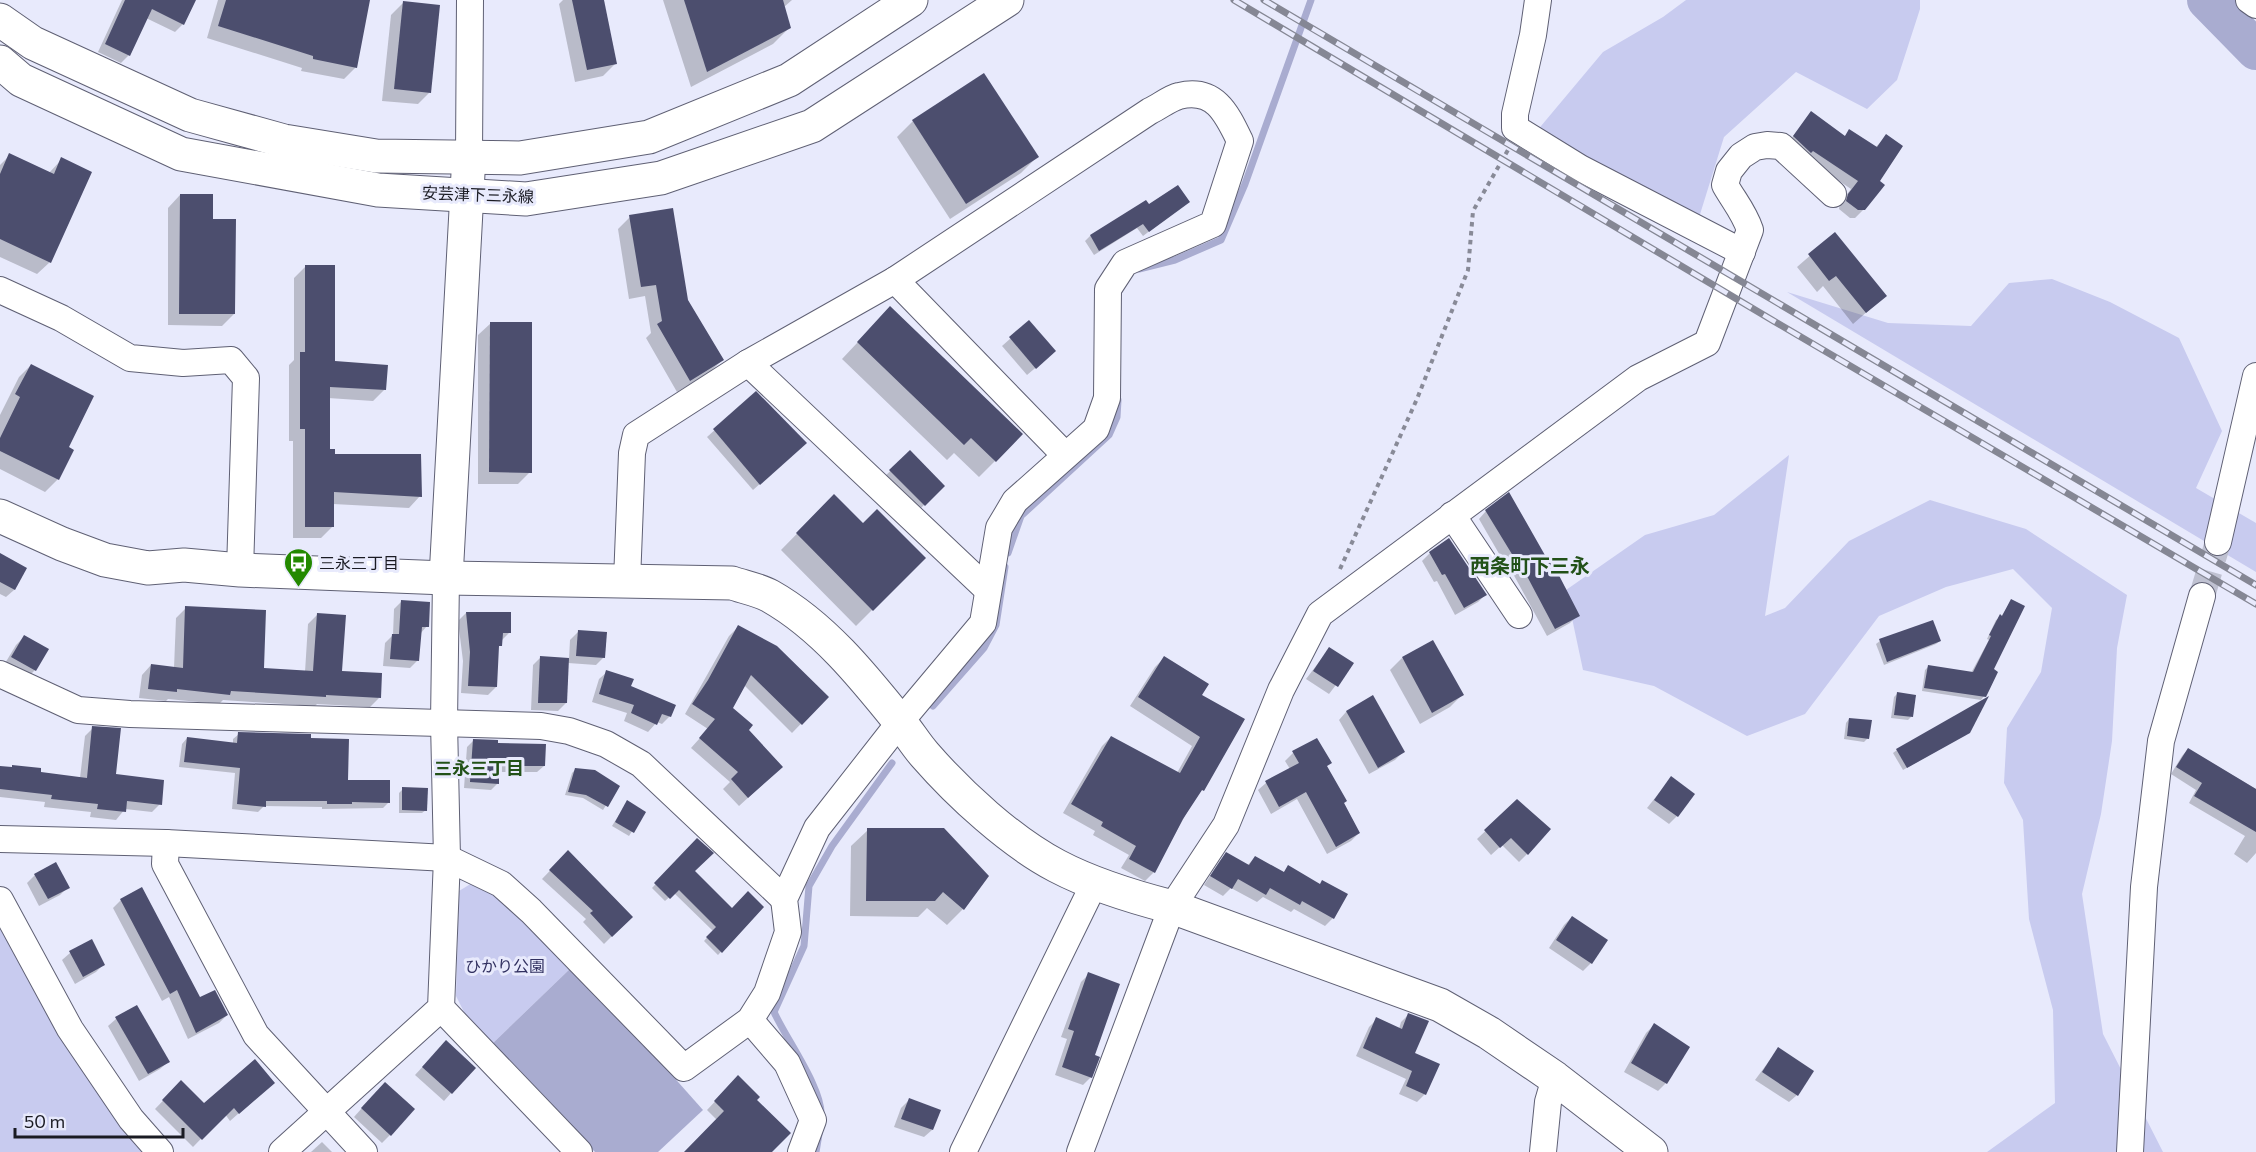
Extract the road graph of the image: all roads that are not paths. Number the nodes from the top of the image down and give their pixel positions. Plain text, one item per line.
1 (470, 0) edge
2 (911, 0) edge
3 (1007, 0) edge
4 (1538, 0) edge
5 (2249, 0) edge
6 (2256, 6) edge
7 (0, 20) edge
8 (0, 62) edge
9 (469, 156) junction
10 (465, 194) junction
11 (1833, 194) dead end
12 (1742, 252) junction
13 (895, 280) junction
14 (0, 290) edge
15 (748, 363) junction
16 (2256, 376) edge
17 (1065, 455) junction
18 (1452, 514) junction
19 (0, 516) edge
20 (2218, 542) tunnel mouth
21 (240, 570) junction
22 (446, 578) junction
23 (627, 580) junction
24 (988, 590) junction
25 (2202, 596) tunnel mouth
26 (1519, 615) dead end
27 (1, 677) edge
28 (444, 722) junction
29 (900, 722) junction
30 (0, 839) edge
31 (166, 843) junction
32 (447, 858) junction
33 (1095, 882) junction
34 (784, 899) junction
35 (0, 900) edge
36 (1172, 907) junction
37 (441, 1008) junction
38 (750, 1020) junction
39 (1555, 1078) junction
40 (326, 1111) junction
41 (160, 1152) edge
42 (282, 1152) edge
43 (364, 1152) edge
44 (579, 1152) edge
45 (801, 1152) edge
46 (963, 1152) edge
47 (1080, 1152) edge
48 (1543, 1152) edge
49 (1650, 1152) edge
50 (2130, 1152) edge

1 - 9 street
2 - 9 street
3 - 10 street, 安芸津下三永線
4 - 12 street
5 - 6 street
7 - 9 street
8 - 10 street, 安芸津下三永線
9 - 10 street
10 - 22 street
11 - 12 street
12 - 18 street
13 - 15 street
13 - 17 street
13 - 17 street
14 - 21 street
15 - 23 street
15 - 24 street
16 - 20 street
17 - 24 street
18 - 26 street
18 - 36 street
19 - 21 street
21 - 22 street
22 - 23 street
22 - 28 street
23 - 29 street
24 - 29 street
25 - 50 street
27 - 28 street
28 - 32 street
28 - 34 street
29 - 33 street
29 - 34 street
30 - 31 street
31 - 32 street
31 - 40 street
32 - 37 street
32 - 38 street
33 - 36 street
33 - 46 street
34 - 38 street
35 - 41 street
36 - 39 street
36 - 47 street
37 - 40 street
37 - 44 street
38 - 45 street
39 - 48 street
39 - 49 street
40 - 42 street
40 - 43 street

